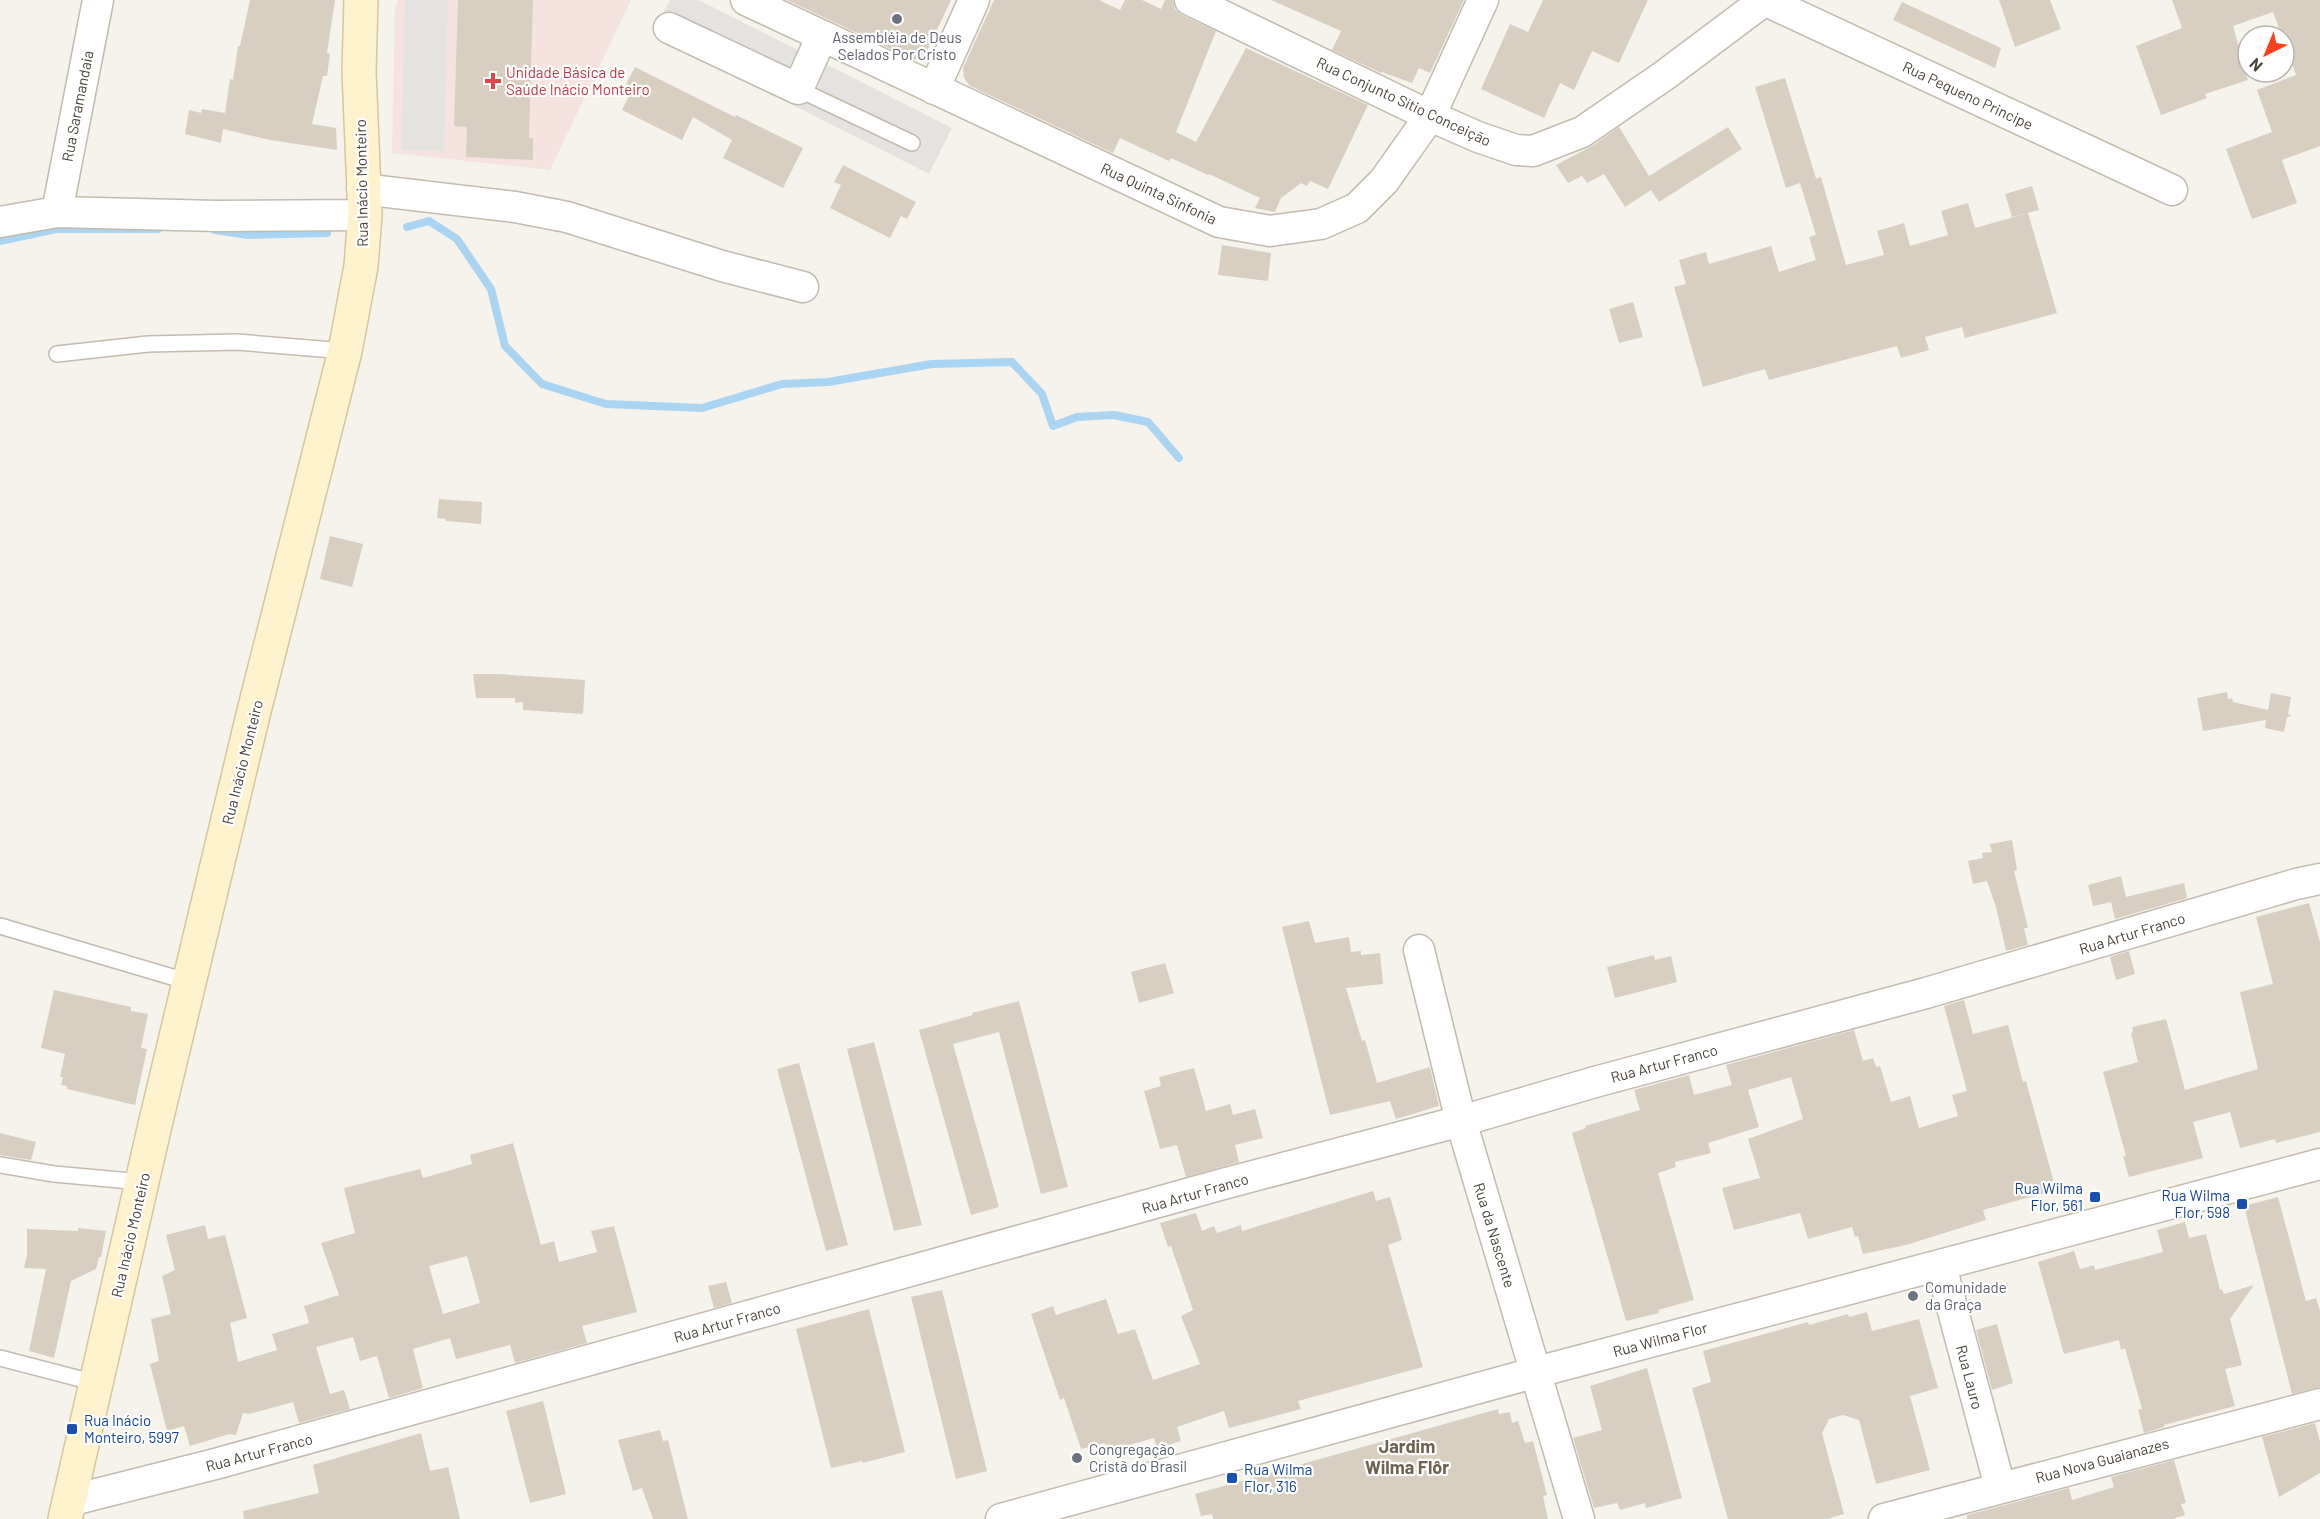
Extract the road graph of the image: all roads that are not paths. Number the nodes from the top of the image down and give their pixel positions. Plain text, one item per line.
1 (98, 0) edge
2 (362, 0) edge
3 (746, 0) edge
4 (974, 0) edge
5 (1190, 0) edge
6 (1483, 0) edge
7 (1764, 0) edge
8 (669, 28) dead end
9 (822, 36) junction
10 (798, 88) junction
11 (934, 89) junction
12 (1430, 116) junction
13 (912, 143) dead end
14 (2172, 190) dead end
15 (363, 202) junction
16 (57, 213) junction
17 (0, 222) edge
18 (803, 287) dead end
19 (345, 351) junction
20 (57, 354) dead end
21 (2320, 879) edge
22 (0, 926) edge
23 (1419, 950) dead end
24 (189, 982) junction
25 (1461, 1121) junction
26 (2320, 1164) edge
27 (0, 1166) edge
28 (142, 1182) junction
29 (1941, 1266) junction
30 (0, 1358) edge
31 (1537, 1371) junction
32 (96, 1383) junction
33 (2320, 1404) edge
34 (2000, 1487) junction
35 (67, 1510) edge
36 (1001, 1519) edge
37 (1579, 1519) edge
38 (1884, 1519) edge

1 - 16 street, Rua Saramandaia
2 - 15 street, Rua Inácio Monteiro
3 - 9 street, Rua Quinta Sinfonia
4 - 11 street
5 - 12 street, Rua Conjunto Sítio Conceição
6 - 12 street, Rua Quinta Sinfonia
7 - 12 street, Rua Conjunto Sítio Conceição
7 - 14 street, Rua Pequeno Principe
8 - 10 street
9 - 10 street
9 - 11 street, Rua Quinta Sinfonia
10 - 13 lane
11 - 12 street, Rua Quinta Sinfonia
15 - 16 street
15 - 18 street
15 - 19 street, Rua Inácio Monteiro
16 - 17 street
19 - 20 lane
19 - 24 street, Rua Inácio Monteiro
21 - 25 street, Rua Artur Franco
22 - 24 lane
23 - 25 street, Rua da Nascente
24 - 28 street, Rua Inácio Monteiro
25 - 31 street, Rua da Nascente
25 - 35 street, Rua Artur Franco
26 - 29 street, Rua Wilma Flor
27 - 28 lane
28 - 32 street, Rua Inácio Monteiro
29 - 31 street, Rua Wilma Flor
29 - 34 street, Rua Lauro
30 - 32 lane
31 - 36 street, Rua Wilma Flor
31 - 37 street, Rua da Nascente
32 - 35 street, Rua Inácio Monteiro
33 - 34 street, Rua Nova Guaianazes
34 - 38 street, Rua Nova Guaianazes

